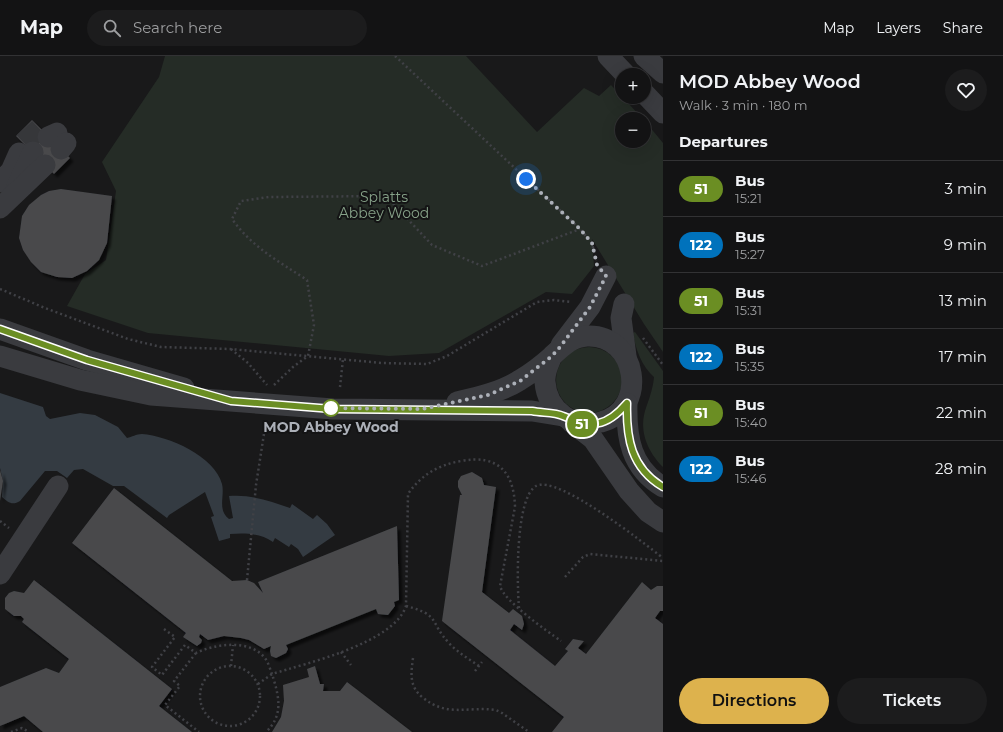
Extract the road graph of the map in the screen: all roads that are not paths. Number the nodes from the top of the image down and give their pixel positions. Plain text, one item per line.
1 (608, 56) edge
2 (644, 56) edge
3 (619, 68) edge
4 (663, 73) edge
5 (651, 100) edge
6 (663, 113) edge
7 (5, 195) edge
8 (606, 276) road end
9 (623, 311) road end
10 (0, 329) edge
11 (556, 352) junction
12 (0, 356) edge
13 (626, 356) junction
14 (231, 401) junction
15 (627, 403) junction
16 (422, 409) junction
17 (565, 417) junction
18 (58, 486) dead end
19 (663, 487) edge
20 (663, 522) edge
21 (0, 574) edge

1 - 3 street
2 - 4 street
5 - 6 street
7 - 7 street
8 - 11 street
9 - 13 street
10 - 14 street
11 - 13 street
11 - 16 street
11 - 17 street
12 - 14 street
13 - 15 street
14 - 16 street
15 - 17 street
15 - 19 street
16 - 17 street
17 - 20 street
18 - 21 street

